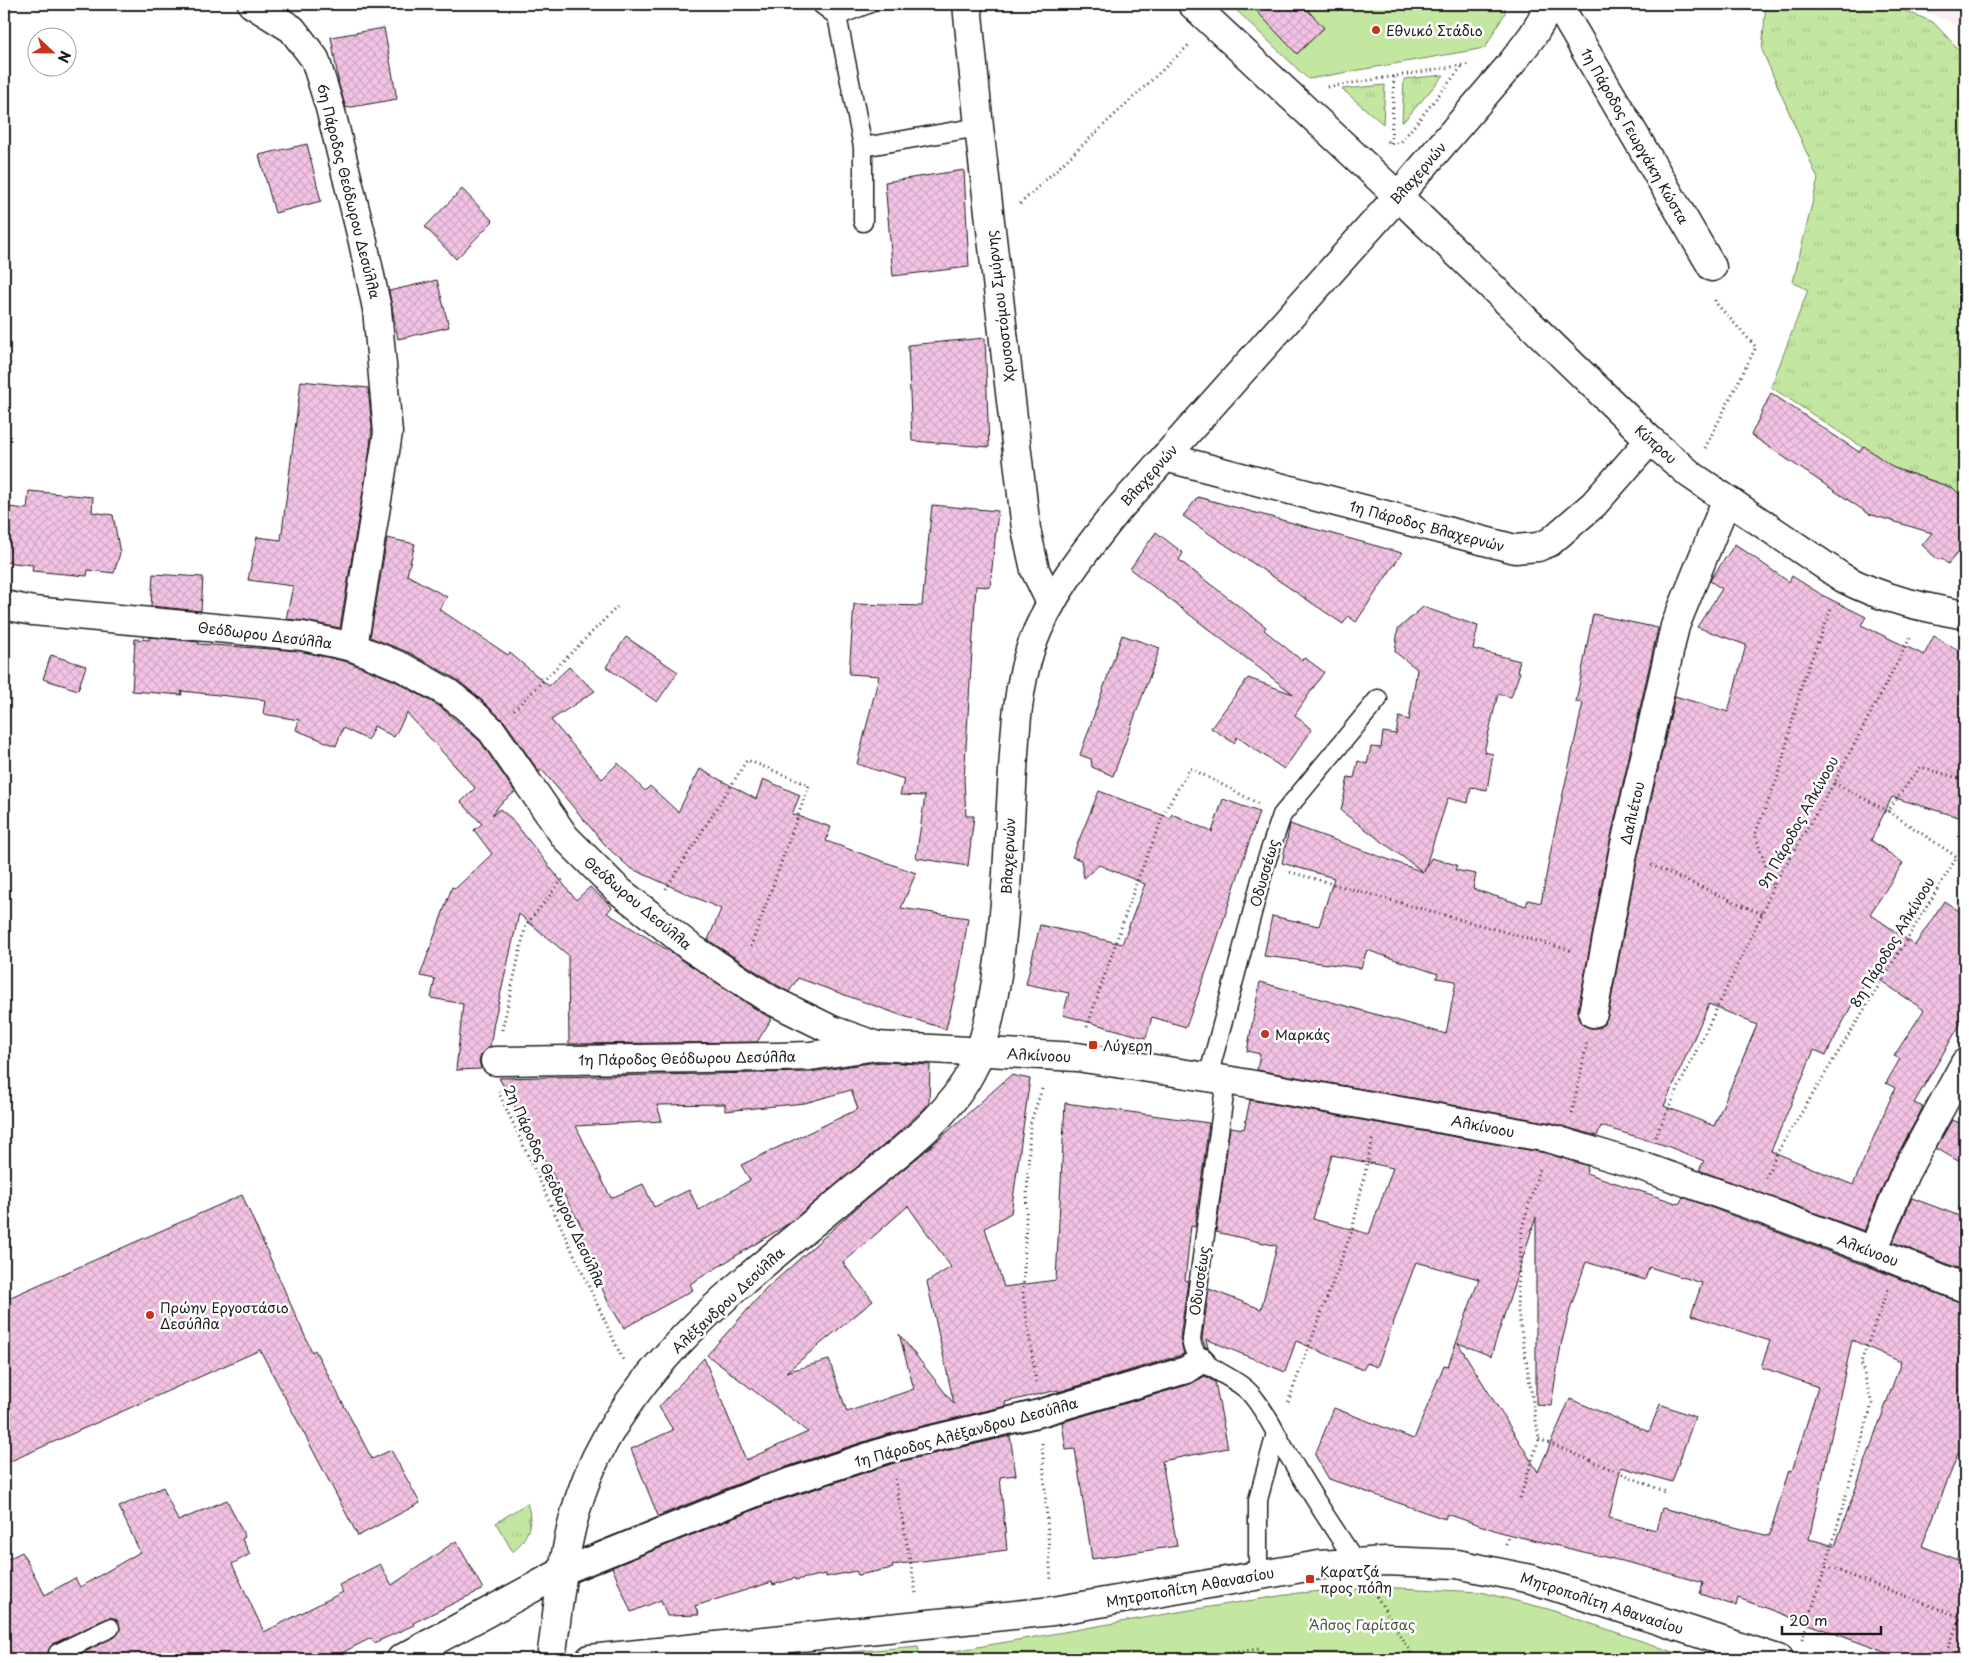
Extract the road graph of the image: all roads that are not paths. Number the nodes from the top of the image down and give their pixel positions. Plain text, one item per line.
1 (252, 4) edge
2 (821, 4) edge
3 (868, 4) edge
4 (967, 4) edge
5 (1192, 4) edge
6 (1548, 4) edge
7 (1558, 4) edge
8 (836, 16) junction
9 (979, 127) junction
10 (863, 148) junction
11 (1398, 196) junction
12 (863, 222) dead end
13 (1712, 267) road end
14 (1650, 440) junction
15 (1165, 457) junction
16 (1726, 500) junction
17 (1051, 603) junction
18 (4, 605) edge
19 (1965, 613) edge
20 (353, 647) junction
21 (1378, 699) dead end
22 (1593, 1013) road end
23 (877, 1046) junction
24 (979, 1053) junction
25 (496, 1061) road end
26 (1965, 1063) edge
27 (1217, 1078) junction
28 (1873, 1251) junction
29 (1965, 1288) edge
30 (1201, 1361) junction
31 (1276, 1433) junction
32 (1356, 1562) junction
33 (564, 1571) junction
34 (1258, 1575) junction
35 (110, 1628) dead end
36 (61, 1659) edge
37 (401, 1659) edge
38 (551, 1659) edge
39 (590, 1659) edge
40 (1778, 1659) edge

1 - 20 street, 6η Πάροδος Θεόδωρου Δεσύλλα
2 - 8 lane
3 - 8 lane
4 - 9 street, Χρυσοστόμου Σμύρνης
5 - 11 street, Κύπρου
6 - 11 street, Βλαχερνών
7 - 13 street, 1η Πάροδος Γεωργάκη Κώστα
8 - 10 lane
9 - 10 lane
9 - 17 street, Χρυσοστόμου Σμύρνης
10 - 12 lane
11 - 14 street, Κύπρου
11 - 15 street, Βλαχερνών
14 - 15 street, 1η Πάροδος Βλαχερνών
14 - 16 street, Κύπρου
15 - 17 street, Βλαχερνών
16 - 19 street, Κύπρου
16 - 22 street, Δαλιέτου
17 - 24 street, Βλαχερνών
18 - 20 street, Θεόδωρου Δεσύλλα
20 - 23 street, Θεόδωρου Δεσύλλα
21 - 27 lane, Οδυσσέως
23 - 24 street, Θεόδωρου Δεσύλλα
23 - 25 street, 1η Πάροδος Θεόδωρου Δεσύλλα
24 - 27 street, Αλκίνοου
24 - 33 street, Αλέξανδρου Δεσύλλα
26 - 28 street
27 - 28 street, Αλκίνοου
27 - 30 lane, Οδυσσέως
28 - 29 street, Αλκίνοου
30 - 31 lane
30 - 33 street, 1η Πάροδος Αλέξανδρου Δεσύλλα
31 - 32 lane
31 - 34 lane
32 - 34 street, Μητροπολίτη Αθανασίου
32 - 40 street, Μητροπολίτη Αθανασίου
33 - 37 street
33 - 38 street, Αλέξανδρου Δεσύλλα
34 - 39 street, Μητροπολίτη Αθανασίου
35 - 36 lane

